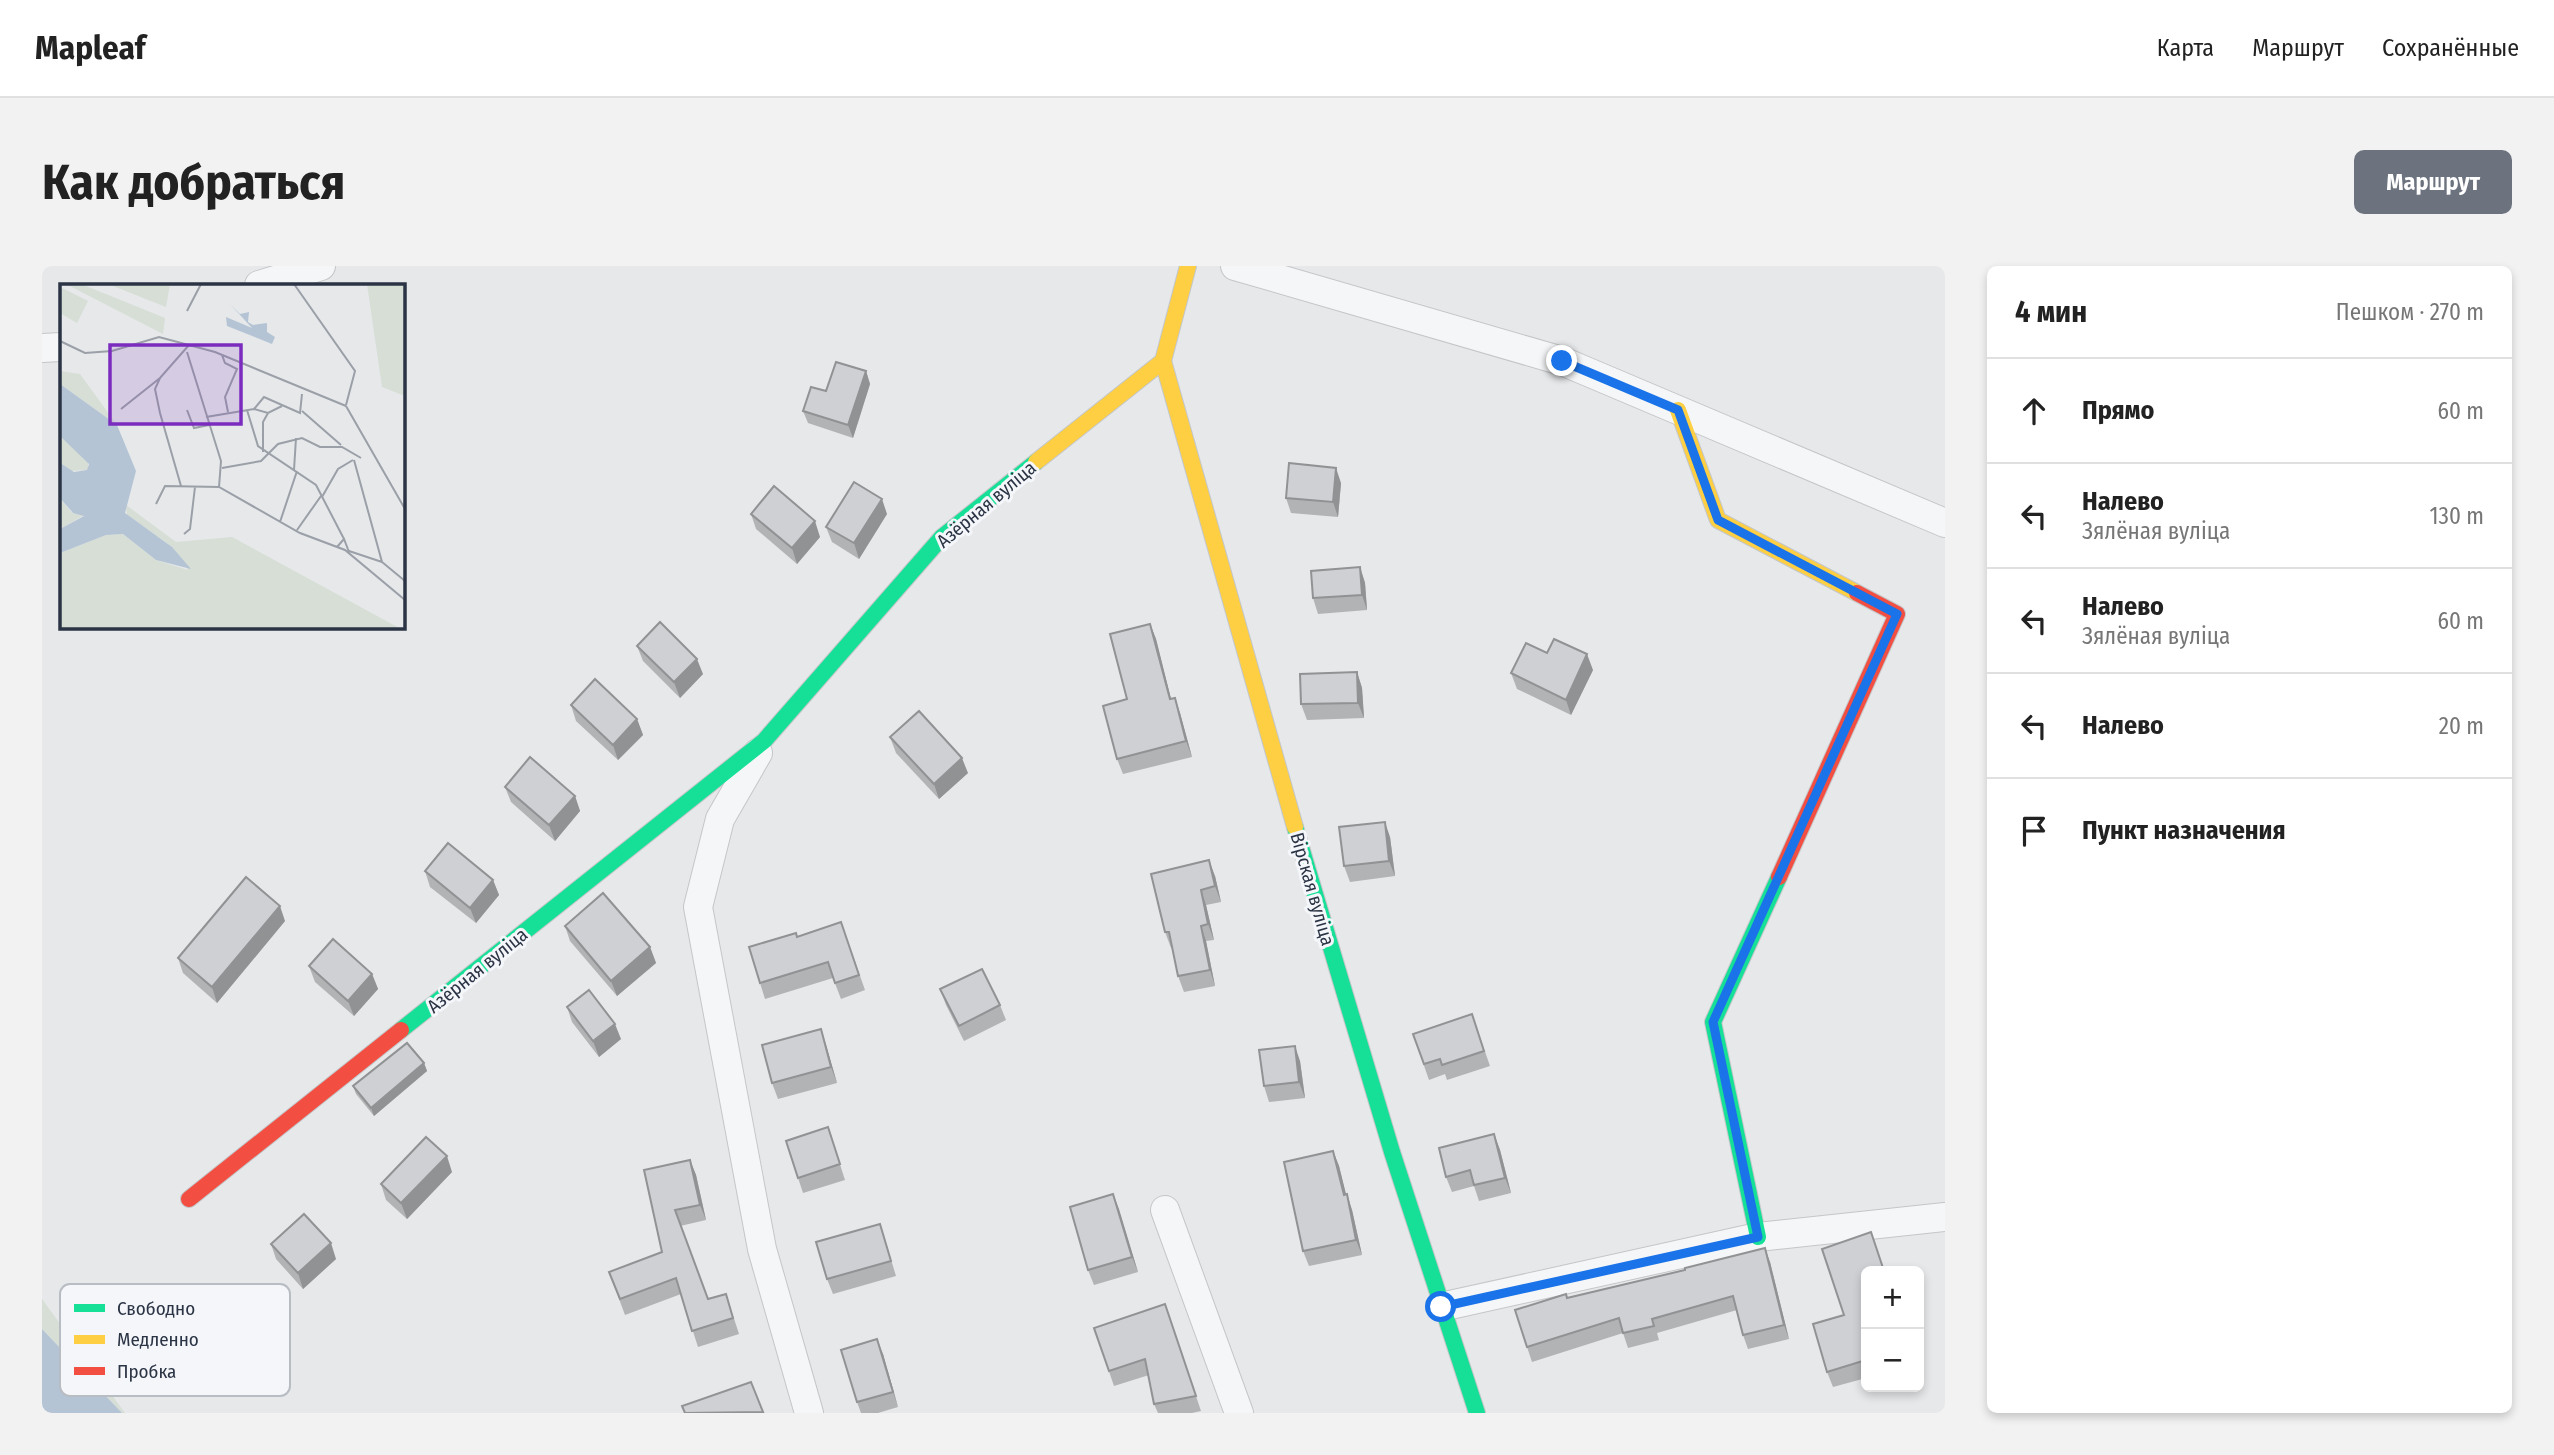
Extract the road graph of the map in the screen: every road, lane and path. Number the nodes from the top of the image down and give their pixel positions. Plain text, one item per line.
1 (321, 266) edge
2 (1188, 266) edge
3 (1235, 266) edge
4 (262, 284) edge
5 (60, 346) edge
6 (42, 348) edge
7 (1163, 361) junction
8 (1678, 410) junction
9 (1945, 523) edge
10 (764, 741) junction
11 (189, 1199) dead end
12 (1165, 1210) dead end
13 (1945, 1217) edge
14 (1758, 1237) junction
15 (1441, 1307) junction
16 (809, 1413) edge
17 (1239, 1413) edge
18 (1478, 1413) edge

1 - 4 street
2 - 7 street
3 - 8 street
5 - 6 street
7 - 10 street, Азёрная вуліца
7 - 15 street, Вірская вуліца
8 - 9 street
8 - 14 street
10 - 11 street, Азёрная вуліца
10 - 16 street, Азёрная вуліца
12 - 17 street
13 - 14 street
14 - 15 street
15 - 18 street, Вірская вуліца

